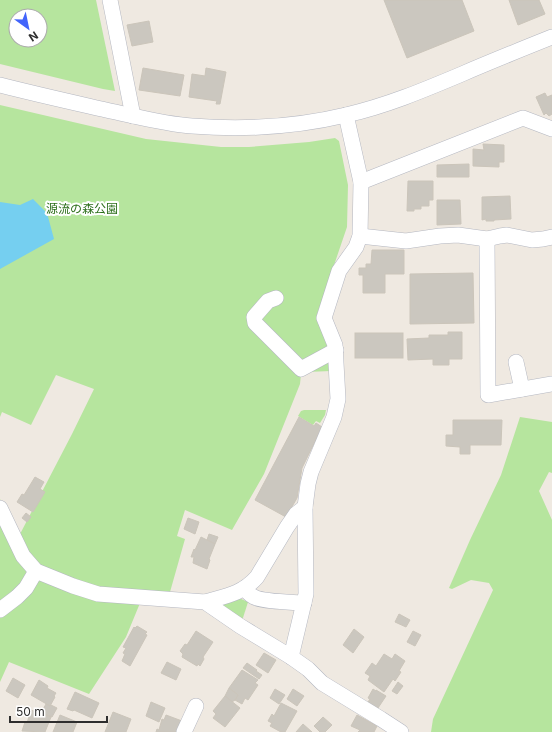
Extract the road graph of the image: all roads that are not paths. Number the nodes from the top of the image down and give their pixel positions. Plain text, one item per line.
1 (110, 0) edge
2 (552, 37) edge
3 (0, 85) edge
4 (346, 115) junction
5 (133, 116) junction
6 (552, 129) edge
7 (361, 182) junction
8 (360, 236) junction
9 (552, 236) edge
10 (488, 239) junction
11 (276, 298) dead end
12 (336, 350) junction
13 (516, 362) dead end
14 (552, 384) edge
15 (522, 389) junction
16 (305, 507) junction
17 (0, 508) edge
18 (36, 571) junction
19 (245, 588) junction
20 (205, 602) junction
21 (304, 603) junction
22 (0, 610) edge
23 (291, 657) junction
24 (196, 706) dead end
25 (184, 732) edge
26 (401, 732) edge

1 - 5 street
2 - 4 street
3 - 5 street
4 - 5 street
4 - 7 street
6 - 7 street
7 - 8 street
8 - 10 street
8 - 12 street
9 - 10 street
10 - 15 street
11 - 12 street
12 - 16 street
13 - 15 street
14 - 15 street
16 - 19 street
16 - 21 street
17 - 18 street
18 - 20 street
18 - 22 street
19 - 20 street
19 - 21 street
20 - 23 street
21 - 23 street
23 - 26 street
24 - 25 street

